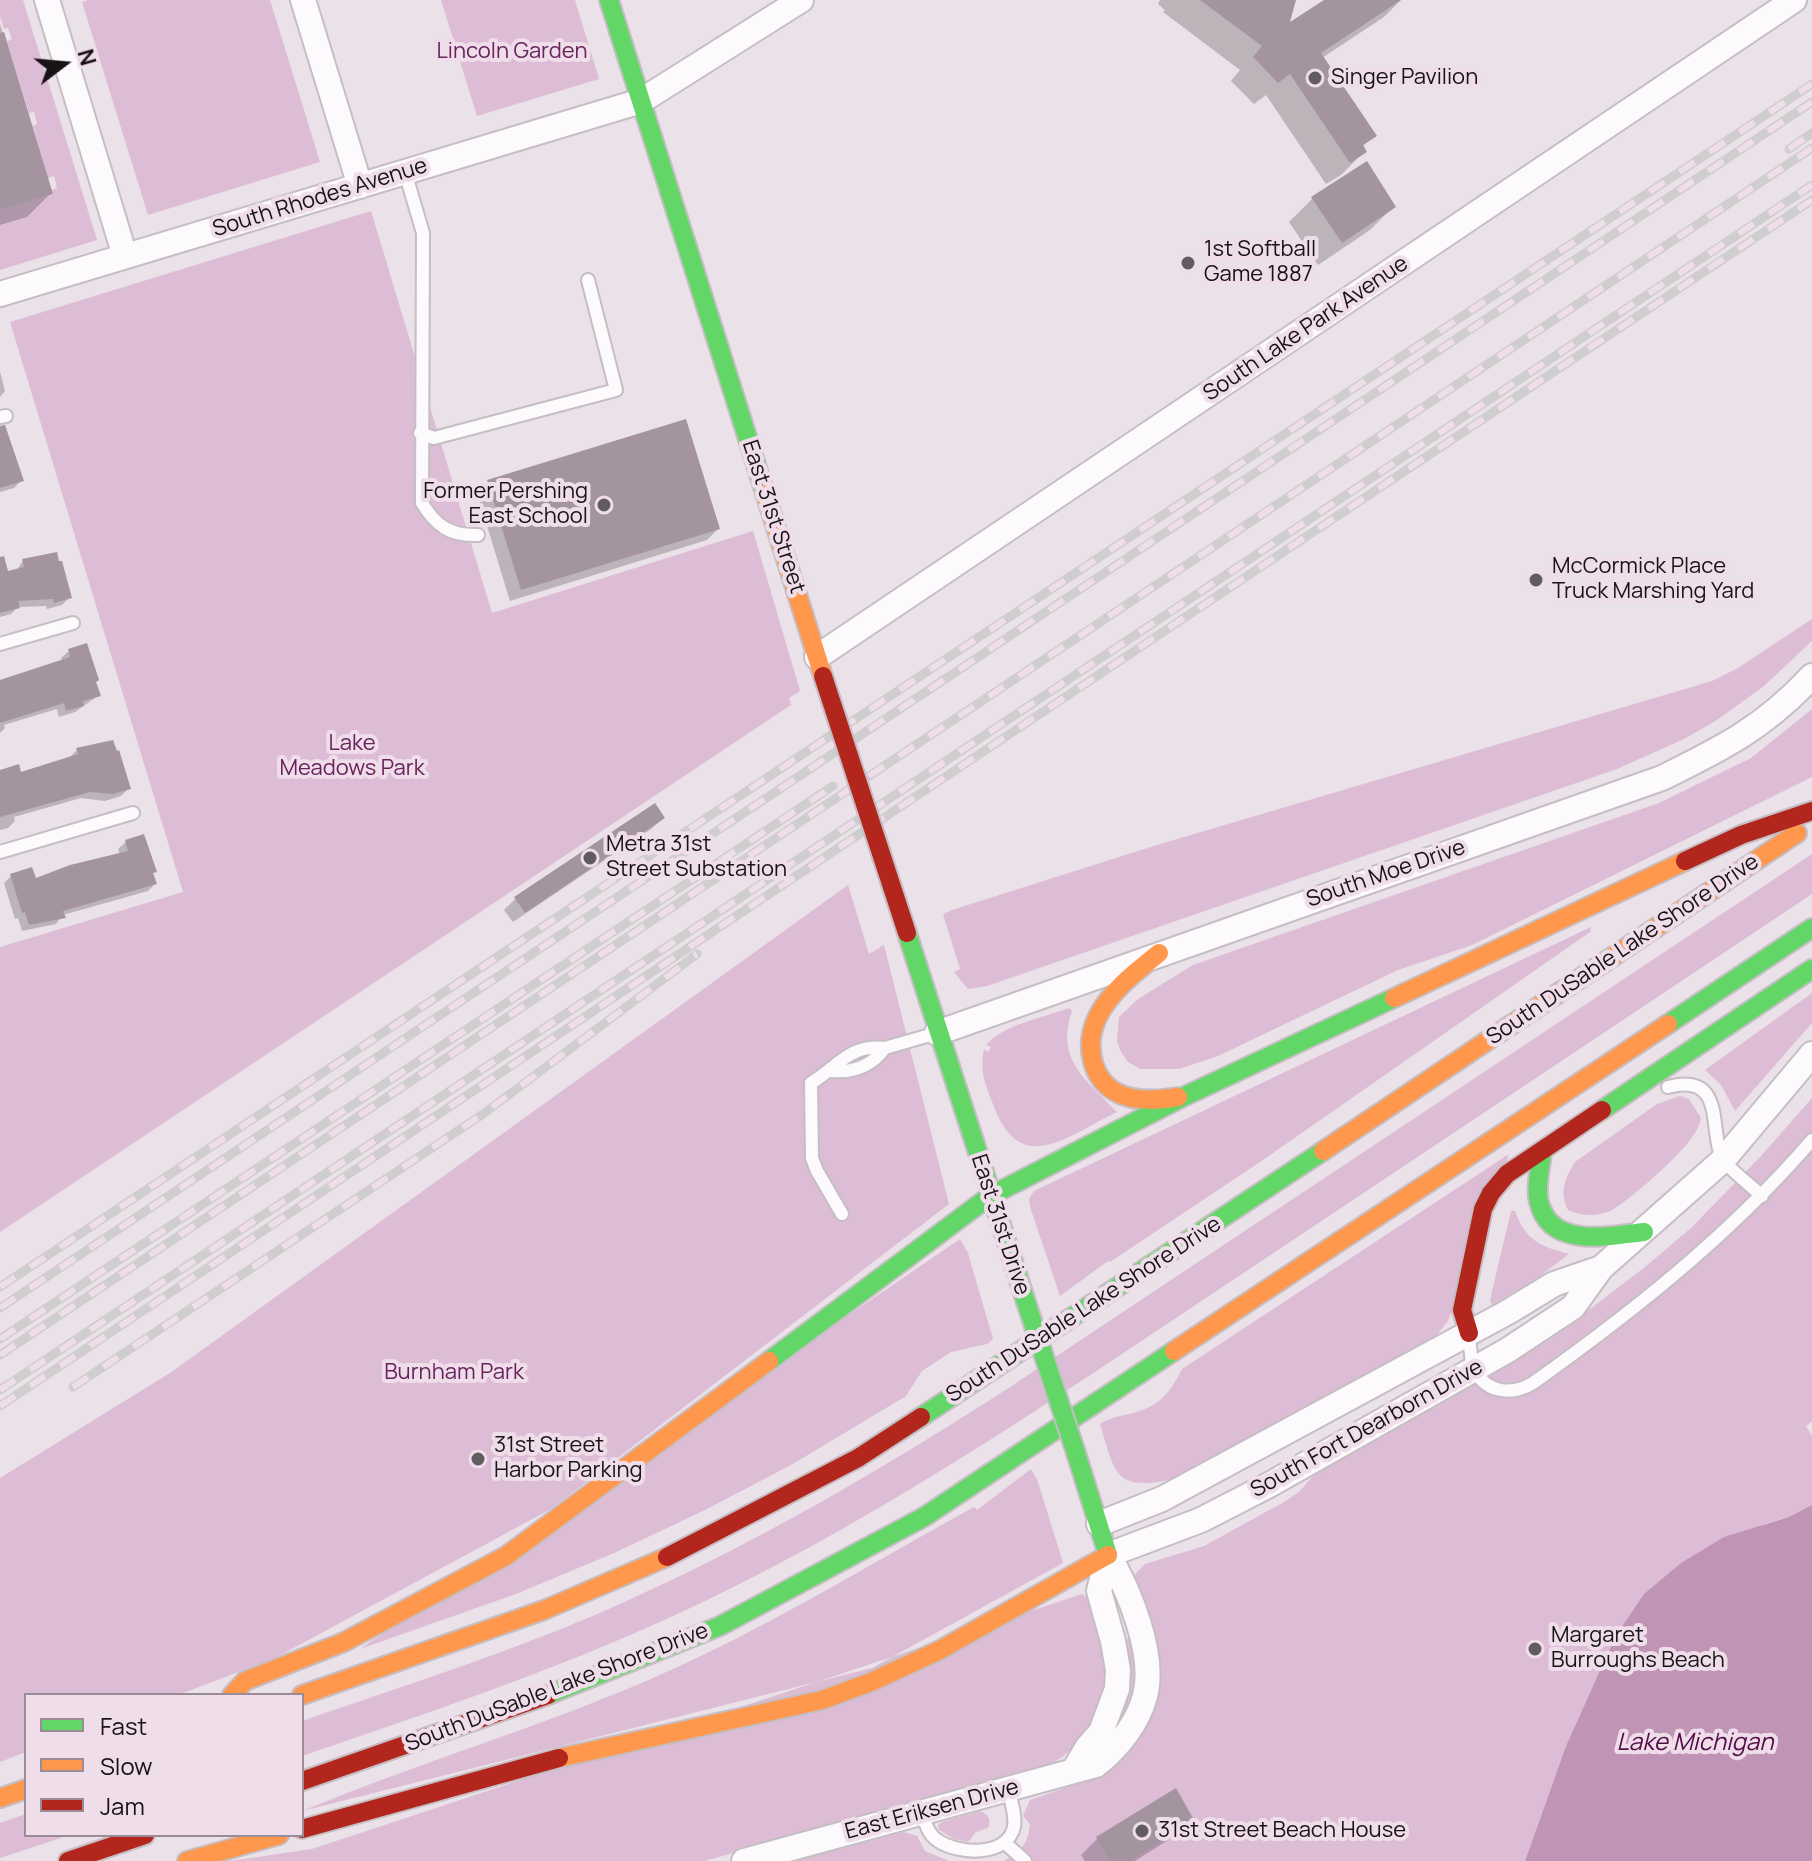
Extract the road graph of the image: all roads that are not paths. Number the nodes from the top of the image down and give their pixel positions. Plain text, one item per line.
1 (47, 0) edge
2 (303, 0) edge
3 (609, 0) edge
4 (801, 0) edge
5 (1794, 0) edge
6 (641, 101) junction
7 (405, 172) junction
8 (360, 186) junction
9 (125, 256) junction
10 (588, 280) dead end
11 (0, 294) edge
12 (420, 433) junction
13 (478, 535) dead end
14 (73, 623) dead end
15 (0, 644) edge
16 (820, 666) junction
17 (1812, 676) edge
18 (1812, 811) edge
19 (133, 813) dead end
20 (1812, 823) edge
21 (0, 852) edge
22 (1812, 928) edge
23 (1159, 953) junction
24 (1812, 969) edge
25 (937, 1033) junction
26 (1812, 1054) edge
27 (1655, 1095) dead end
28 (1185, 1096) junction
29 (1632, 1110) dead end
30 (1588, 1118) junction
31 (1812, 1140) edge
32 (1542, 1151) junction
33 (1723, 1160) junction
34 (990, 1196) junction
35 (1762, 1196) junction
36 (842, 1214) dead end
37 (1644, 1232) junction
38 (1601, 1268) junction
39 (1469, 1333) junction
40 (1474, 1370) junction
41 (1099, 1524) junction
42 (1108, 1555) junction
43 (234, 1693) edge
44 (304, 1694) edge
45 (304, 1780) edge
46 (1008, 1789) junction
47 (24, 1790) edge
48 (0, 1798) edge
49 (922, 1813) junction
50 (304, 1828) edge
51 (139, 1837) edge
52 (272, 1837) edge
53 (1005, 1843) junction
54 (68, 1861) edge
55 (187, 1861) edge
56 (744, 1861) edge
57 (1025, 1861) edge

1 - 9 street
2 - 8 street
3 - 6 main road, East 31st Street
4 - 6 street, South Rhodes Avenue
5 - 16 street, South Lake Park Avenue
6 - 7 street, South Rhodes Avenue
6 - 16 main road, East 31st Street
7 - 8 street, South Rhodes Avenue
7 - 12 lane
8 - 9 street, South Rhodes Avenue
9 - 11 street, South Rhodes Avenue
10 - 12 lane
12 - 13 lane
14 - 15 lane
16 - 25 main road, East 31st Street, bridge
17 - 23 street, South Moe Drive
18 - 28 main road
19 - 21 lane
20 - 44 main road, South DuSable Lake Shore Drive
22 - 45 main road, South DuSable Lake Shore Drive
23 - 25 street, South Moe Drive
23 - 28 main road
24 - 30 main road
25 - 34 main road, East 31st Drive
25 - 36 lane
26 - 33 street, South Fort Dearborn Drive
27 - 33 lane
28 - 34 main road
29 - 30 lane
30 - 32 main road
31 - 35 lane
32 - 37 main road
32 - 39 main road
33 - 35 lane
33 - 37 street, South Fort Dearborn Drive
34 - 41 main road, East 31st Drive, bridge
34 - 43 main road
35 - 40 lane
37 - 38 street, South Fort Dearborn Drive
38 - 39 street, South Fort Dearborn Drive
38 - 40 street, South Fort Dearborn Drive
39 - 40 lane
39 - 41 street, South Fort Dearborn Drive
40 - 42 street, South Fort Dearborn Drive
41 - 42 main road, East 31st Drive
42 - 46 street, East Eriksen Drive
42 - 50 main road
46 - 49 street, East Eriksen Drive
46 - 53 lane
47 - 48 main road
49 - 53 lane
49 - 56 street, East Eriksen Drive
51 - 54 main road
52 - 55 main road
53 - 57 lane

